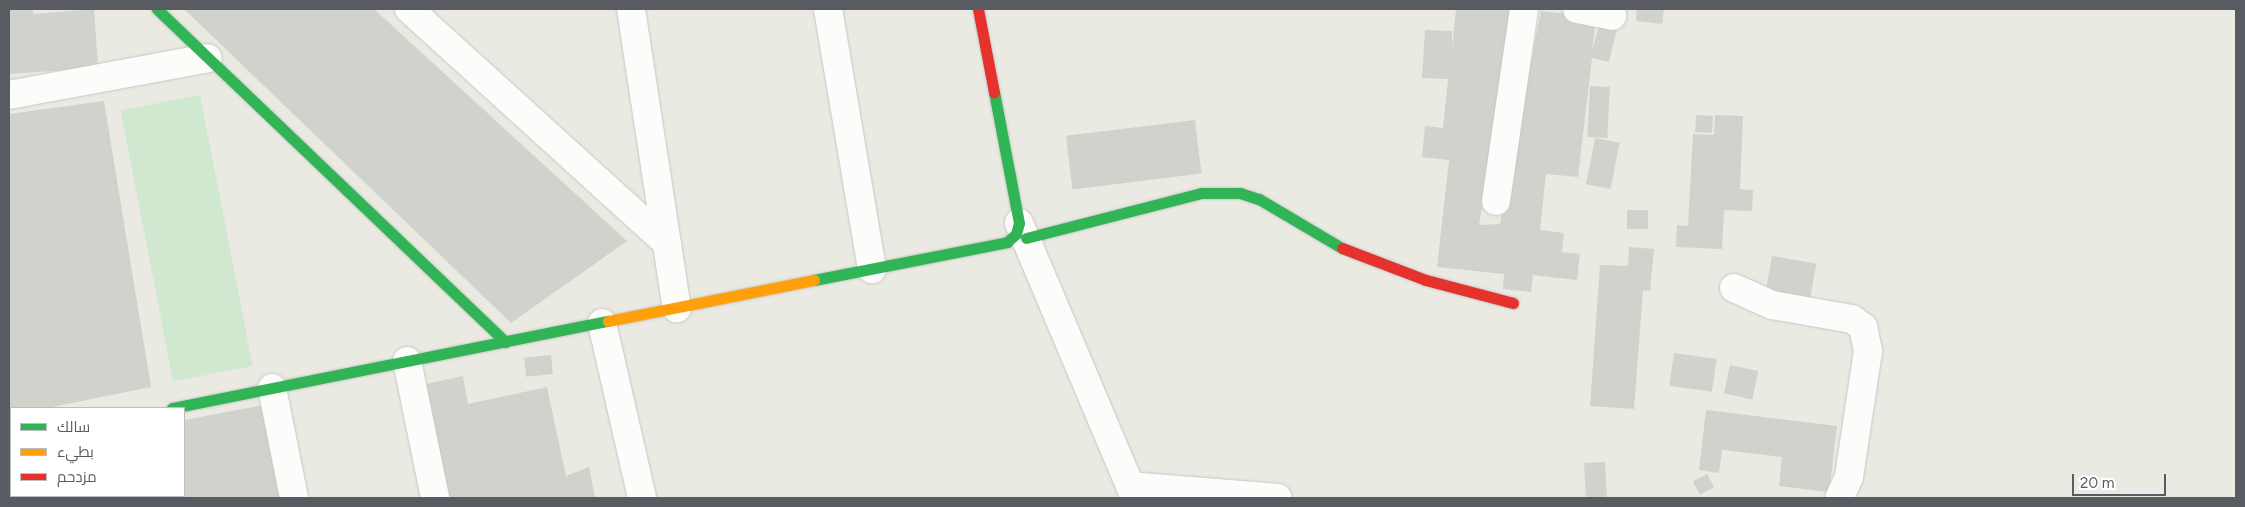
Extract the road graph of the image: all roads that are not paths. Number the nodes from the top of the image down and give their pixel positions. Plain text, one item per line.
1 (157, 9) edge
2 (409, 9) edge
3 (631, 9) edge
4 (828, 9) edge
5 (978, 9) edge
6 (1524, 9) edge
7 (1577, 9) edge
8 (1612, 16) dead end
9 (208, 58) junction
10 (9, 95) edge
11 (1496, 201) dead end
12 (1022, 230) junction
13 (667, 244) junction
14 (872, 269) junction
15 (1734, 288) dead end
16 (1512, 303) dead end
17 (677, 308) junction
18 (602, 323) junction
19 (505, 342) junction
20 (407, 361) junction
21 (272, 388) junction
22 (177, 407) edge
23 (1132, 492) edge
24 (294, 498) edge
25 (435, 498) edge
26 (642, 498) edge
27 (1278, 498) edge
28 (1838, 498) edge

1 - 9 street
2 - 13 street
3 - 13 street
4 - 14 street
5 - 12 street
6 - 11 street
7 - 8 street
9 - 10 street
9 - 19 street
12 - 14 street
12 - 16 street
12 - 23 street
13 - 17 street
14 - 17 street
15 - 28 street
17 - 18 street
18 - 19 street
18 - 26 street
19 - 20 street
20 - 21 street
20 - 25 street
21 - 22 street
21 - 24 street
23 - 27 street

